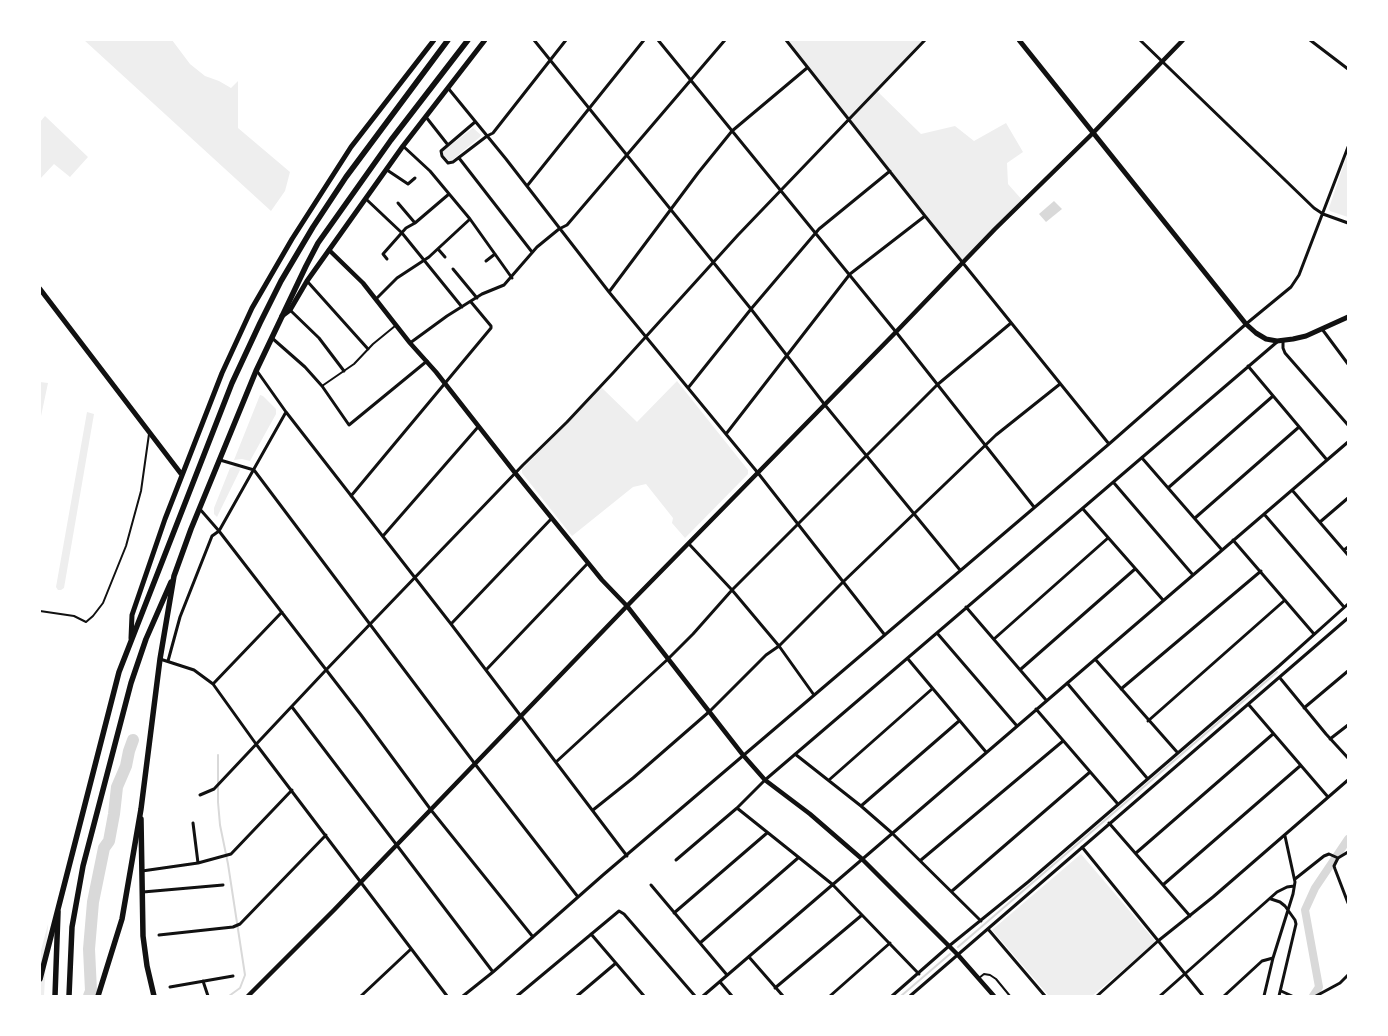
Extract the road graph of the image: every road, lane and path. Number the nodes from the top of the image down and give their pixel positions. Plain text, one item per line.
1 (434, 40) edge
2 (448, 40) edge
3 (468, 40) edge
4 (485, 40) edge
5 (534, 40) edge
6 (566, 40) edge
7 (644, 40) edge
8 (658, 40) edge
9 (726, 40) edge
10 (786, 40) edge
11 (925, 40) edge
12 (1019, 40) edge
13 (1140, 40) edge
14 (1183, 40) edge
15 (1310, 40) edge
16 (549, 60) junction
17 (1162, 62) junction
18 (807, 68) junction
19 (1348, 69) edge
20 (690, 80) junction
21 (448, 88) junction
22 (588, 108) junction
23 (426, 117) junction
24 (849, 119) junction
25 (475, 122) junction
26 (732, 131) junction
27 (1092, 134) junction
28 (487, 136) junction
29 (448, 145) junction
30 (404, 146) junction
31 (1348, 147) edge
32 (627, 156) junction
33 (459, 158) junction
34 (386, 169) junction
35 (890, 171) junction
36 (415, 178) dead end
37 (527, 186) junction
38 (780, 191) junction
39 (449, 194) junction
40 (366, 199) junction
41 (398, 203) dead end
42 (670, 210) junction
43 (1323, 214) junction
44 (925, 216) junction
45 (470, 219) junction
46 (415, 223) junction
47 (1348, 223) edge
48 (559, 229) junction
49 (402, 233) junction
50 (816, 234) junction
51 (438, 249) junction
52 (329, 250) junction
53 (532, 252) junction
54 (494, 254) junction
55 (445, 257) dead end
56 (387, 259) dead end
57 (424, 261) junction
58 (486, 261) dead end
59 (712, 262) junction
60 (963, 262) junction
61 (453, 268) dead end
62 (849, 276) junction
63 (512, 278) junction
64 (307, 281) junction
65 (40, 289) edge
66 (609, 292) junction
67 (477, 298) junction
68 (376, 299) junction
69 (471, 302) junction
70 (462, 307) junction
71 (751, 309) junction
72 (290, 310) junction
73 (1348, 317) edge
74 (280, 318) junction
75 (1011, 323) junction
76 (1246, 324) junction
77 (396, 325) junction
78 (1321, 328) junction
79 (896, 332) junction
80 (272, 338) junction
81 (645, 338) junction
82 (1280, 341) junction
83 (410, 342) junction
84 (368, 349) junction
85 (787, 356) junction
86 (427, 361) junction
87 (1348, 364) edge
88 (1248, 366) junction
89 (256, 370) junction
90 (344, 371) junction
91 (445, 384) junction
92 (1060, 384) junction
93 (937, 385) junction
94 (322, 386) junction
95 (688, 388) junction
96 (1272, 396) junction
97 (825, 405) junction
98 (286, 412) junction
99 (1348, 424) edge
100 (478, 427) junction
101 (1299, 427) junction
102 (149, 432) junction
103 (726, 434) junction
104 (1348, 442) edge
105 (1108, 444) junction
106 (984, 446) junction
107 (867, 456) junction
108 (1142, 458) junction
109 (218, 460) junction
110 (1327, 460) junction
111 (254, 470) junction
112 (758, 473) junction
113 (516, 474) junction
114 (182, 475) junction
115 (1114, 482) junction
116 (1168, 488) junction
117 (1292, 490) junction
118 (351, 496) junction
119 (1348, 498) edge
120 (1034, 507) junction
121 (199, 508) junction
122 (1083, 509) junction
123 (914, 514) junction
124 (1264, 514) junction
125 (552, 518) junction
126 (1195, 518) junction
127 (1320, 522) junction
128 (799, 525) junction
129 (219, 531) junction
130 (383, 536) junction
131 (1108, 538) junction
132 (1234, 540) junction
133 (689, 544) junction
134 (1348, 547) edge
135 (1222, 550) junction
136 (1344, 550) junction
137 (1348, 555) edge
138 (588, 563) junction
139 (1135, 569) junction
140 (960, 570) junction
141 (1261, 571) junction
142 (1192, 575) junction
143 (174, 576) junction
144 (415, 578) junction
145 (844, 581) junction
146 (732, 590) junction
147 (1163, 600) junction
148 (1285, 600) junction
149 (1348, 604) edge
150 (627, 606) junction
151 (966, 607) junction
152 (1344, 607) junction
153 (40, 611) edge
154 (282, 612) junction
155 (1348, 618) edge
156 (370, 624) junction
157 (451, 624) junction
158 (937, 633) junction
159 (884, 634) junction
160 (1314, 634) junction
161 (994, 638) junction
162 (131, 641) junction
163 (779, 646) junction
164 (160, 659) junction
165 (668, 659) junction
166 (908, 659) junction
167 (1095, 659) junction
168 (168, 661) junction
169 (1021, 669) junction
170 (326, 670) junction
171 (486, 670) junction
172 (1348, 671) edge
173 (1280, 678) junction
174 (1067, 683) junction
175 (213, 684) junction
176 (932, 689) junction
177 (1121, 689) junction
178 (814, 695) junction
179 (1046, 700) junction
180 (1249, 705) junction
181 (292, 707) junction
182 (1304, 708) junction
183 (1036, 709) junction
184 (710, 711) junction
185 (521, 717) junction
186 (959, 721) junction
187 (1148, 721) junction
188 (1348, 725) edge
189 (1017, 726) junction
190 (1273, 734) junction
191 (1330, 739) junction
192 (1063, 741) junction
193 (256, 744) junction
194 (986, 752) junction
195 (1177, 752) junction
196 (796, 754) junction
197 (743, 756) junction
198 (1348, 758) edge
199 (556, 762) junction
200 (475, 764) junction
201 (1300, 766) junction
202 (1090, 772) junction
203 (1147, 778) junction
204 (766, 780) junction
205 (829, 780) junction
206 (1348, 780) edge
207 (292, 790) junction
208 (200, 795) dead end
209 (1328, 797) junction
210 (1117, 803) junction
211 (861, 806) junction
212 (737, 808) junction
213 (141, 809) junction
214 (431, 810) junction
215 (593, 810) junction
216 (1109, 823) junction
217 (193, 824) dead end
218 (767, 833) junction
219 (892, 833) junction
220 (326, 835) junction
221 (1285, 836) junction
222 (396, 845) junction
223 (1082, 847) junction
224 (1348, 852) edge
225 (1136, 853) junction
226 (627, 856) junction
227 (798, 858) junction
228 (1337, 858) junction
229 (862, 859) junction
230 (676, 860) dead end
231 (921, 860) junction
232 (198, 863) junction
233 (142, 871) junction
234 (1295, 880) junction
235 (360, 881) junction
236 (832, 884) junction
237 (1164, 884) junction
238 (223, 885) dead end
239 (651, 885) dead end
240 (1294, 886) junction
241 (952, 891) junction
242 (142, 892) junction
243 (578, 897) junction
244 (1270, 899) junction
245 (1348, 903) edge
246 (1288, 910) junction
247 (58, 912) junction
248 (674, 913) junction
249 (862, 915) junction
250 (1190, 916) junction
251 (981, 921) junction
252 (988, 929) junction
253 (591, 934) junction
254 (159, 936) dead end
255 (533, 937) junction
256 (1158, 942) junction
257 (700, 943) junction
258 (890, 943) junction
259 (949, 946) junction
260 (411, 949) junction
261 (958, 955) junction
262 (749, 957) junction
263 (1273, 958) junction
264 (616, 963) junction
265 (493, 972) junction
266 (919, 974) junction
267 (1185, 975) junction
268 (1348, 975) edge
269 (232, 976) dead end
270 (727, 976) junction
271 (978, 978) junction
272 (40, 979) edge
273 (203, 981) junction
274 (720, 982) junction
275 (170, 987) dead end
276 (776, 988) junction
277 (1281, 991) junction
278 (642, 995) edge
279 (55, 996) edge
280 (69, 996) edge
281 (98, 996) edge
282 (154, 996) edge
283 (208, 996) edge
284 (248, 996) edge
285 (361, 996) edge
286 (447, 996) edge
287 (463, 996) edge
288 (517, 996) edge
289 (577, 996) edge
290 (695, 996) edge
291 (703, 996) edge
292 (732, 996) edge
293 (783, 996) edge
294 (830, 996) edge
295 (892, 996) edge
296 (910, 996) edge
297 (994, 996) edge
298 (1010, 996) edge
299 (1045, 996) edge
300 (1097, 996) edge
301 (1160, 996) edge
302 (1203, 996) edge
303 (1224, 996) edge
304 (1264, 996) edge
305 (1279, 996) edge
306 (1292, 996) edge
307 (1316, 996) edge

1 - 114 main road
2 - 162 main road
3 - 74 main road
4 - 21 main road
5 - 16 street
6 - 16 street
7 - 22 street
8 - 20 street
9 - 20 street
10 - 18 street
11 - 24 street
12 - 27 main road
13 - 17 street
14 - 17 street
15 - 19 street
16 - 22 street
16 - 28 street
17 - 27 street
17 - 43 street
18 - 24 street
18 - 26 street
20 - 26 street
20 - 32 street
21 - 23 main road
21 - 25 street
22 - 32 street
22 - 37 street
23 - 29 street
23 - 30 main road
24 - 35 street
24 - 38 street
25 - 28 street
25 - 29 street
26 - 38 street
26 - 42 street
27 - 60 street
27 - 76 main road
28 - 33 street
28 - 37 street
29 - 33 street
30 - 34 main road
30 - 39 street
31 - 43 street
32 - 42 street
32 - 48 street
33 - 53 street
34 - 36 street
34 - 40 main road
35 - 44 street
35 - 50 street
37 - 48 street
38 - 50 street
38 - 59 street
39 - 45 street
39 - 46 street
40 - 49 street
40 - 52 main road
41 - 46 street
42 - 59 street
42 - 66 street
43 - 47 street
43 - 76 street
44 - 60 street
44 - 62 street
45 - 51 street
45 - 54 street
46 - 49 street
48 - 53 street
48 - 66 street
49 - 56 street
49 - 57 street
50 - 62 street
50 - 71 street
51 - 55 street
51 - 57 street
52 - 64 main road
52 - 68 street
53 - 63 street
54 - 58 street
54 - 63 street
57 - 68 street
57 - 70 street
59 - 71 street
59 - 81 street
60 - 75 street
60 - 79 street
61 - 67 street
62 - 79 street
62 - 85 street
63 - 67 street
64 - 72 main road
64 - 84 street
65 - 102 main road
66 - 81 street
67 - 69 street
68 - 77 street
69 - 70 street
69 - 91 street
70 - 83 street
71 - 85 street
71 - 95 street
72 - 74 main road
72 - 90 street
73 - 78 main road
74 - 80 main road
75 - 92 street
75 - 93 street
76 - 82 main road
76 - 105 street
77 - 83 street
77 - 84 lane
78 - 82 main road
78 - 87 street
79 - 93 street
79 - 97 street
80 - 89 main road
80 - 94 street
81 - 95 street
81 - 113 street
82 - 88 street
82 - 99 street
83 - 86 street
84 - 90 lane
85 - 97 street
85 - 103 street
86 - 91 street
86 - 94 street
88 - 96 street
88 - 108 street
89 - 98 street
89 - 109 main road
90 - 94 lane
91 - 100 street
91 - 118 street
92 - 105 street
92 - 106 street
93 - 106 street
93 - 107 street
95 - 103 street
96 - 101 street
96 - 116 street
97 - 107 street
97 - 112 street
98 - 111 street
98 - 118 street
100 - 113 street
100 - 130 street
101 - 110 street
101 - 126 street
102 - 114 main road
102 - 153 lane
103 - 112 street
104 - 110 street
105 - 120 street
106 - 120 street
106 - 123 street
107 - 123 street
107 - 128 street
108 - 115 street
108 - 116 street
109 - 111 street
109 - 121 main road
110 - 117 street
111 - 129 street
111 - 156 street
112 - 128 street
112 - 133 street
113 - 125 street
113 - 144 street
114 - 162 main road
115 - 122 street
115 - 142 street
116 - 126 street
117 - 124 street
117 - 127 street
118 - 130 street
119 - 127 street
120 - 140 street
121 - 129 street
121 - 143 main road
122 - 131 street
122 - 151 street
123 - 140 street
123 - 145 street
124 - 132 street
124 - 152 street
125 - 138 street
125 - 157 street
126 - 135 street
127 - 136 street
128 - 145 street
128 - 146 street
129 - 154 street
129 - 168 street
130 - 144 street
131 - 139 street
131 - 161 street
132 - 135 street
132 - 141 street
133 - 146 street
133 - 150 street
134 - 136 street
135 - 142 street
136 - 137 street
138 - 150 street
138 - 171 street
139 - 147 street
139 - 169 street
140 - 159 street
141 - 148 street
141 - 177 street
142 - 147 street
143 - 164 main road
143 - 280 main road
144 - 156 street
144 - 157 street
145 - 159 street
145 - 163 street
146 - 163 street
146 - 165 street
147 - 167 street
148 - 160 street
148 - 187 street
149 - 152 street
150 - 165 street
150 - 185 street
151 - 158 street
151 - 161 street
152 - 160 street
154 - 170 street
154 - 175 street
155 - 173 street
156 - 170 street
156 - 200 street
157 - 171 street
158 - 166 street
158 - 189 street
159 - 178 street
160 - 195 street
161 - 169 street
162 - 247 main road
163 - 178 street
163 - 184 street
164 - 168 street
164 - 213 main road
165 - 184 street
165 - 199 street
166 - 176 street
166 - 196 street
167 - 174 street
167 - 177 street
168 - 175 street
169 - 179 street
170 - 181 street
170 - 214 street
171 - 185 street
172 - 182 street
173 - 180 street
173 - 182 street
174 - 179 street
174 - 203 street
175 - 193 street
176 - 186 street
176 - 205 street
177 - 187 street
178 - 197 street
179 - 183 street
180 - 190 street
180 - 216 street
181 - 193 street
181 - 222 street
182 - 191 street
183 - 189 street
183 - 192 street
184 - 197 street
184 - 215 street
185 - 199 street
185 - 200 street
186 - 194 street
186 - 211 street
187 - 195 street
188 - 191 street
189 - 194 street
190 - 201 street
190 - 225 street
191 - 198 street
192 - 202 street
192 - 231 street
193 - 207 street
193 - 208 street
194 - 219 street
195 - 203 street
196 - 204 street
196 - 205 street
197 - 204 street
197 - 226 street
199 - 215 street
200 - 214 street
200 - 243 street
201 - 209 street
201 - 237 street
202 - 210 street
202 - 241 street
203 - 210 street
204 - 212 street
204 - 229 street
205 - 211 street
206 - 209 street
207 - 220 street
207 - 232 street
209 - 221 street
210 - 251 street
211 - 219 street
212 - 218 street
212 - 230 street
213 - 233 main road
213 - 281 main road
214 - 222 street
214 - 255 street
215 - 226 street
216 - 223 street
216 - 225 street
217 - 232 street
218 - 227 street
218 - 248 street
219 - 229 street
219 - 231 street
220 - 235 street
220 - 254 street
221 - 234 street
221 - 250 street
222 - 235 street
222 - 265 street
223 - 252 street
223 - 256 street
224 - 228 street
225 - 237 street
226 - 243 street
227 - 236 street
227 - 257 street
228 - 234 street
228 - 245 street
229 - 236 street
229 - 259 street
231 - 241 street
232 - 233 street
233 - 242 main road
234 - 240 street
235 - 260 street
235 - 284 street
236 - 249 street
236 - 262 street
237 - 250 street
238 - 242 street
239 - 248 street
240 - 244 street
240 - 246 street
241 - 251 street
242 - 282 main road
243 - 255 street
244 - 246 street
244 - 267 street
246 - 263 street
246 - 277 street
247 - 272 main road
247 - 279 main road
248 - 257 street
249 - 258 street
249 - 276 street
250 - 256 street
251 - 259 street
252 - 261 street
252 - 299 street
253 - 264 street
253 - 288 street
253 - 290 street
255 - 265 street
256 - 267 street
256 - 300 street
257 - 270 street
258 - 266 street
258 - 294 street
259 - 261 street
259 - 266 street
260 - 285 street
260 - 286 street
261 - 271 street
261 - 296 street
262 - 270 street
262 - 276 street
263 - 303 street
263 - 304 street
264 - 278 street
264 - 289 street
265 - 287 street
266 - 295 street
267 - 301 street
267 - 302 street
268 - 307 street
269 - 273 street
270 - 274 street
271 - 297 street
271 - 298 lane
273 - 275 street
273 - 283 street
274 - 291 street
274 - 292 street
276 - 293 street
277 - 305 street
277 - 306 street

